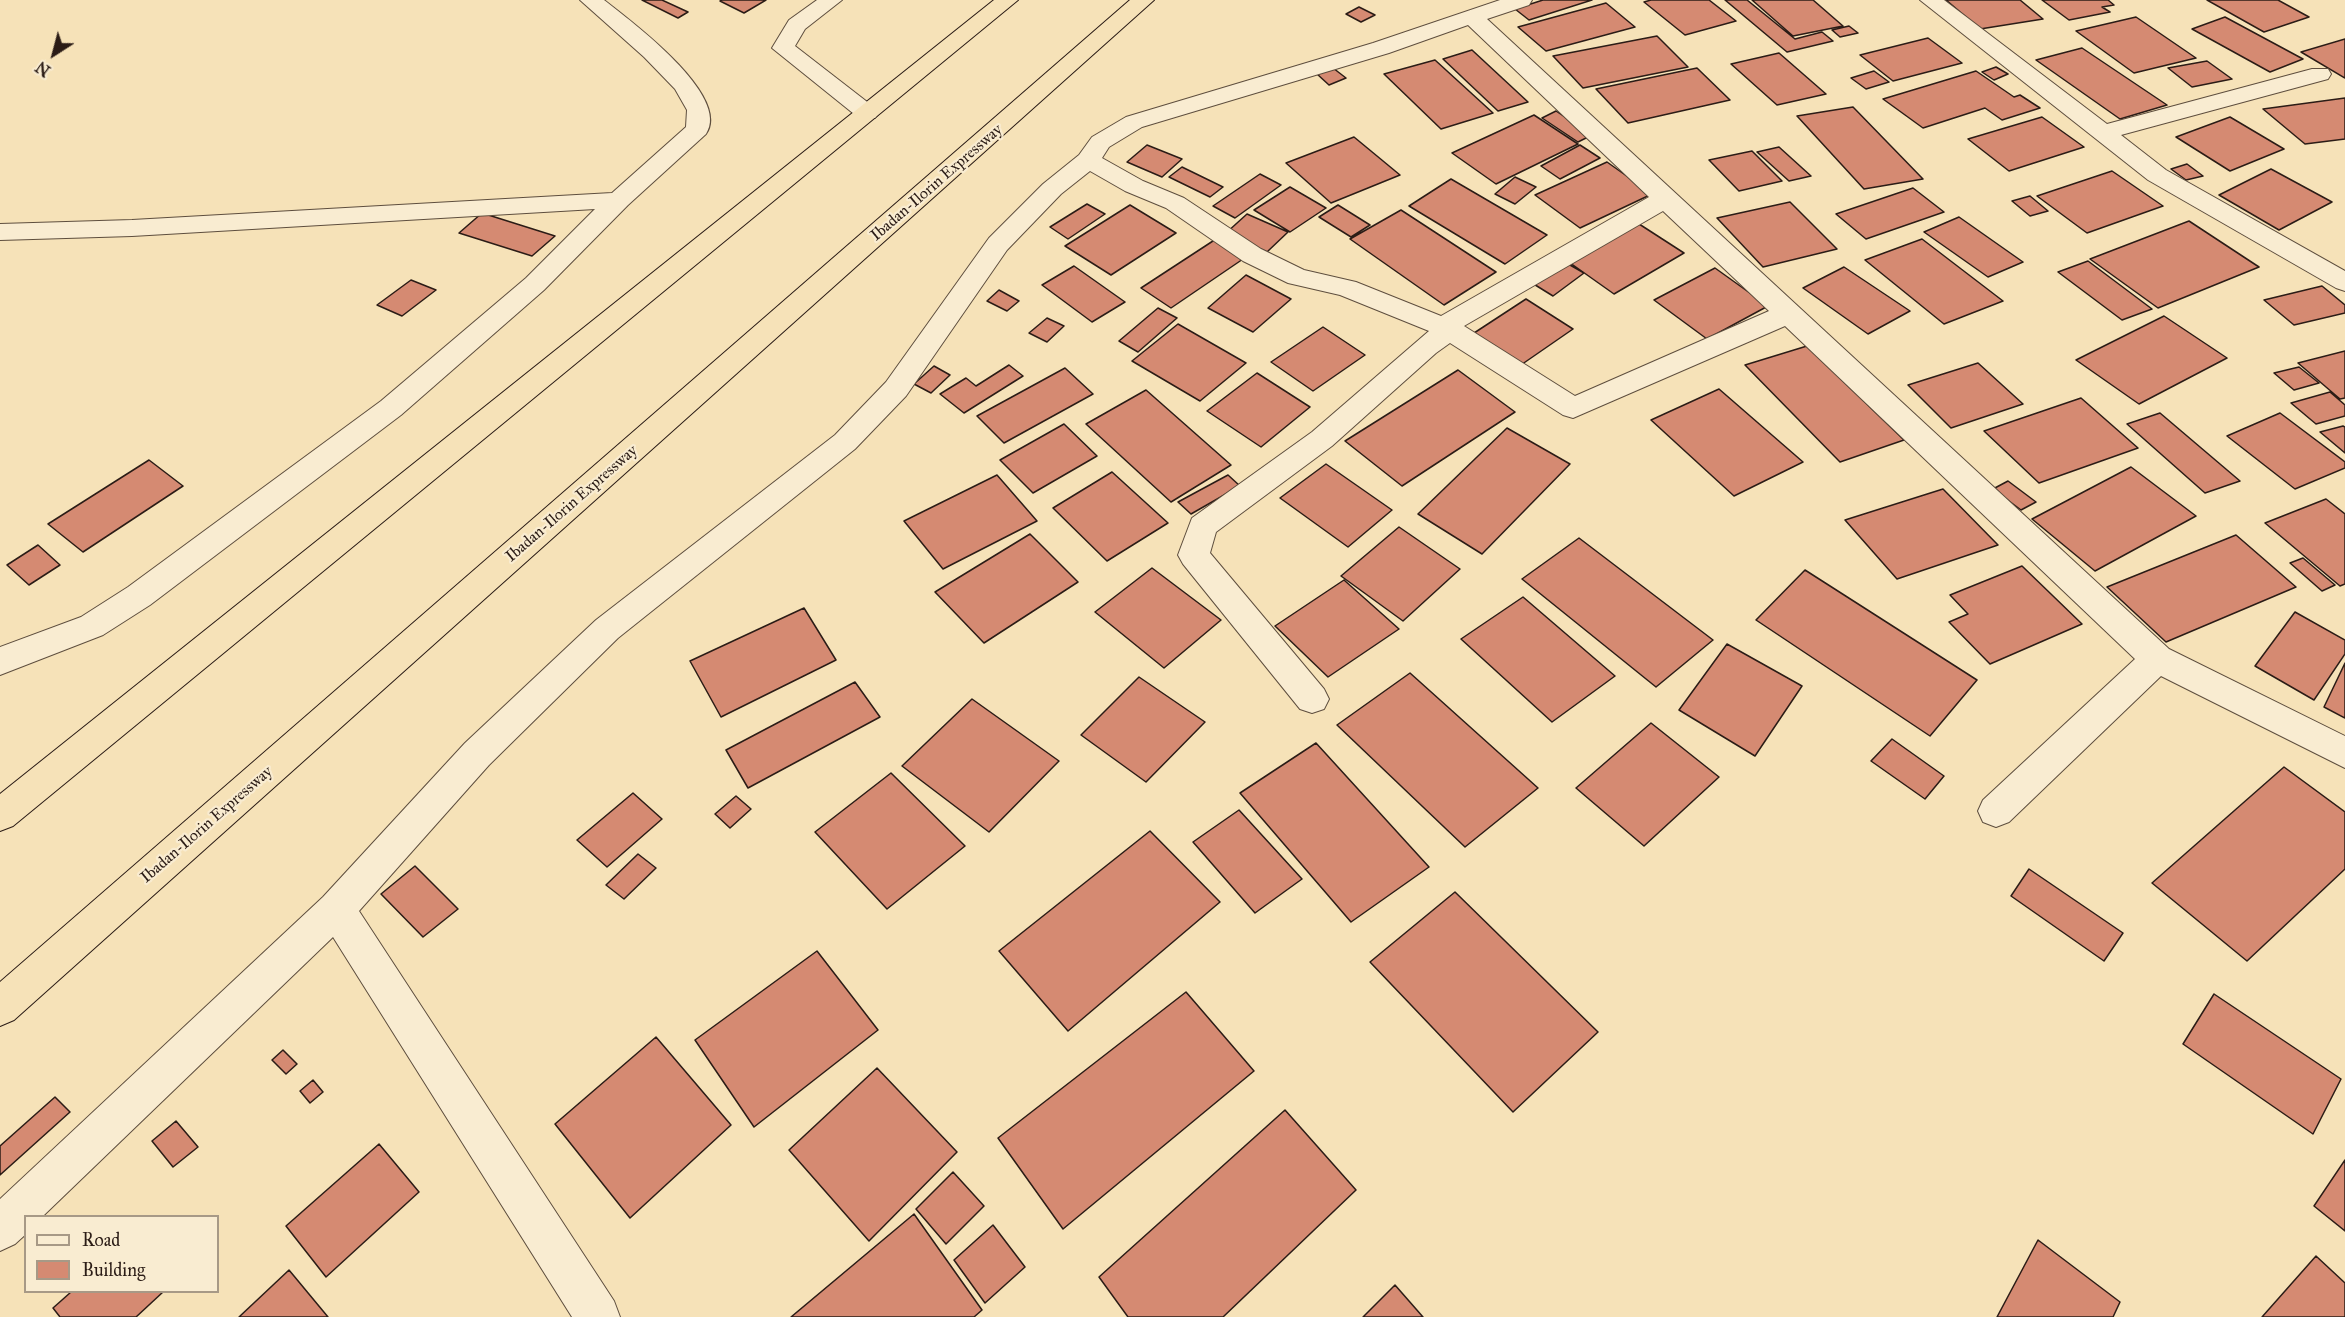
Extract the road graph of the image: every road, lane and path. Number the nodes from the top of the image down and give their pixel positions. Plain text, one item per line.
1 (591, 0) edge
2 (831, 0) edge
3 (1007, 0) edge
4 (1143, 0) edge
5 (1521, 0) edge
6 (1930, 0) edge
7 (1472, 17) junction
8 (2320, 74) dead end
9 (867, 113) junction
10 (2102, 133) junction
11 (1088, 160) junction
12 (1667, 198) junction
13 (619, 200) junction
14 (0, 232) edge
15 (2345, 282) edge
16 (1790, 313) junction
17 (1449, 331) junction
18 (2157, 659) junction
19 (0, 660) edge
20 (1312, 699) dead end
21 (2345, 753) edge
22 (1996, 811) dead end
23 (0, 815) edge
24 (336, 909) junction
25 (0, 1007) edge
26 (0, 1229) edge
27 (598, 1317) edge

1 - 13 street
2 - 9 street
3 - 9 highway
4 - 25 highway, Ibadan-Ilorin Expressway
5 - 7 street
6 - 10 street
7 - 11 street
7 - 12 street
8 - 10 street
9 - 23 highway
10 - 15 street
11 - 17 street
11 - 24 street
12 - 16 street
12 - 17 street
13 - 14 street
13 - 19 street
16 - 17 street
16 - 18 street
17 - 20 street
18 - 21 street
18 - 22 street
24 - 26 street
24 - 27 street

